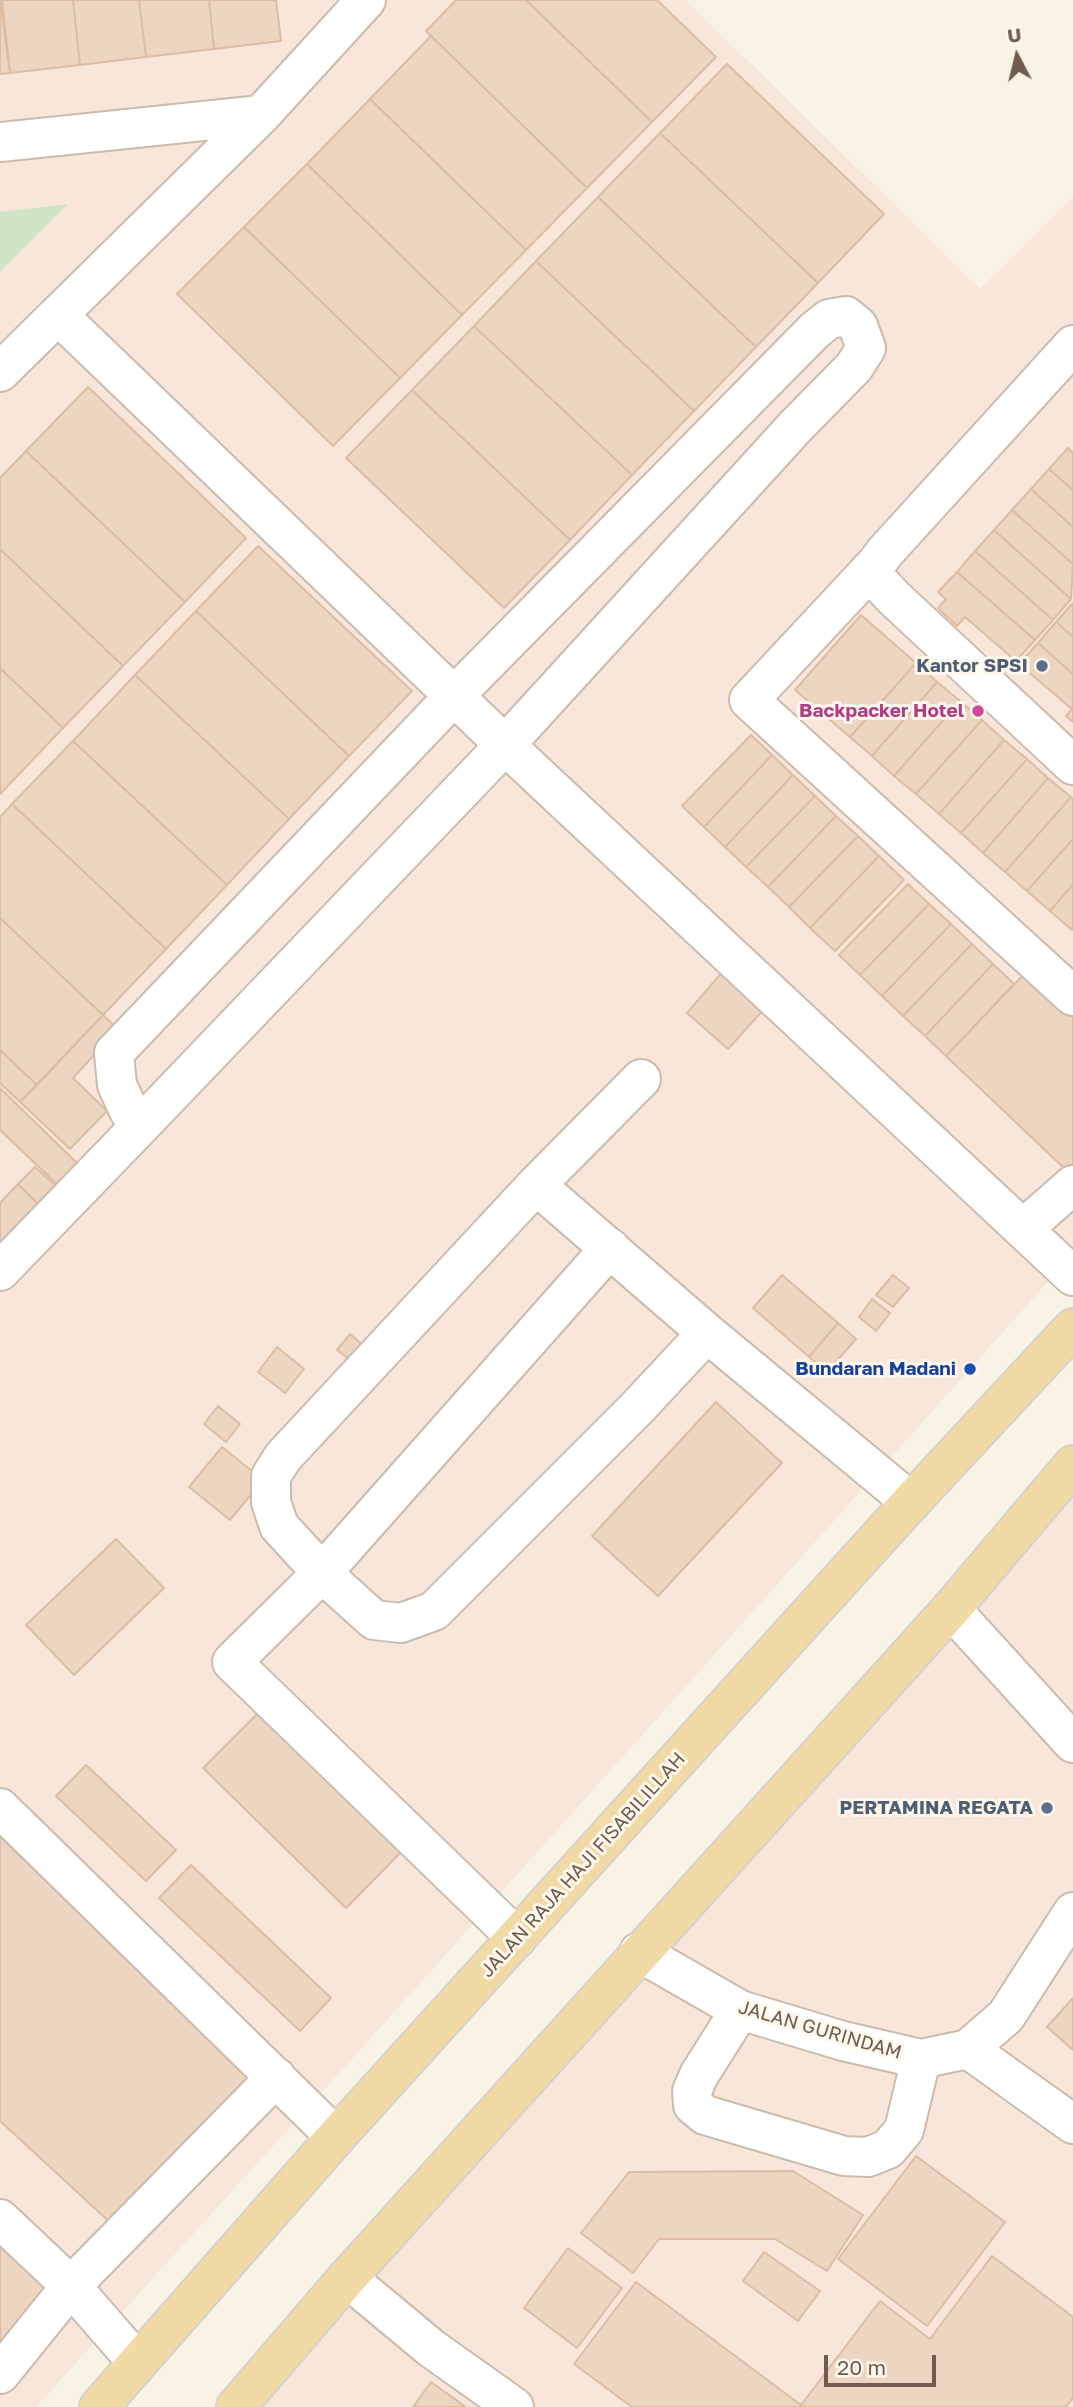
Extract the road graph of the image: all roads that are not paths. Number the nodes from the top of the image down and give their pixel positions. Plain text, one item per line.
1 (366, 0) edge
2 (261, 115) junction
3 (0, 142) edge
4 (58, 315) junction
5 (1073, 345) edge
6 (0, 372) edge
7 (869, 572) junction
8 (454, 696) junction
9 (505, 745) junction
10 (1073, 765) edge
11 (1073, 996) edge
12 (641, 1079) dead end
13 (146, 1120) junction
14 (536, 1185) junction
15 (1073, 1185) edge
16 (1024, 1228) junction
17 (610, 1248) junction
18 (0, 1271) edge
19 (1073, 1276) edge
20 (1073, 1328) edge
21 (707, 1333) junction
22 (1073, 1465) edge
23 (911, 1502) junction
24 (322, 1573) junction
25 (951, 1609) junction
26 (1073, 1743) edge
27 (0, 1808) edge
28 (1073, 1912) edge
29 (517, 1937) junction
30 (639, 1952) junction
31 (740, 2010) junction
32 (968, 2049) junction
33 (921, 2059) junction
34 (276, 2077) junction
35 (1073, 2124) edge
36 (336, 2137) junction
37 (0, 2219) edge
38 (347, 2278) junction
39 (71, 2286) junction
40 (137, 2362) junction
41 (0, 2374) edge
42 (99, 2407) edge
43 (236, 2407) edge
44 (514, 2407) edge

1 - 2 street
2 - 3 street
2 - 4 street
4 - 6 street
4 - 8 street
5 - 7 street
7 - 10 street
7 - 11 street
8 - 9 street
8 - 9 street
8 - 13 street
9 - 13 street
9 - 16 street
12 - 14 street
13 - 18 street
14 - 17 street
14 - 24 street
15 - 16 street
16 - 19 street
17 - 21 street
17 - 24 street
20 - 23 main road, JALAN RAJA HAJI FISABILILLAH
21 - 23 street
21 - 24 street
22 - 25 main road
23 - 29 main road, JALAN RAJA HAJI FISABILILLAH
24 - 29 street
25 - 26 street
25 - 30 main road
27 - 34 street
28 - 32 street
29 - 36 main road, JALAN RAJA HAJI FISABILILLAH
30 - 31 street, JALAN GURINDAM
30 - 38 main road
31 - 33 street, JALAN GURINDAM
31 - 33 street
32 - 33 street, JALAN GURINDAM
32 - 35 street
34 - 36 street
34 - 39 street
36 - 40 main road, JALAN RAJA HAJI FISABILILLAH
37 - 39 street
38 - 43 main road
38 - 44 street
39 - 40 street
39 - 41 street
40 - 42 main road, JALAN RAJA HAJI FISABILILLAH

